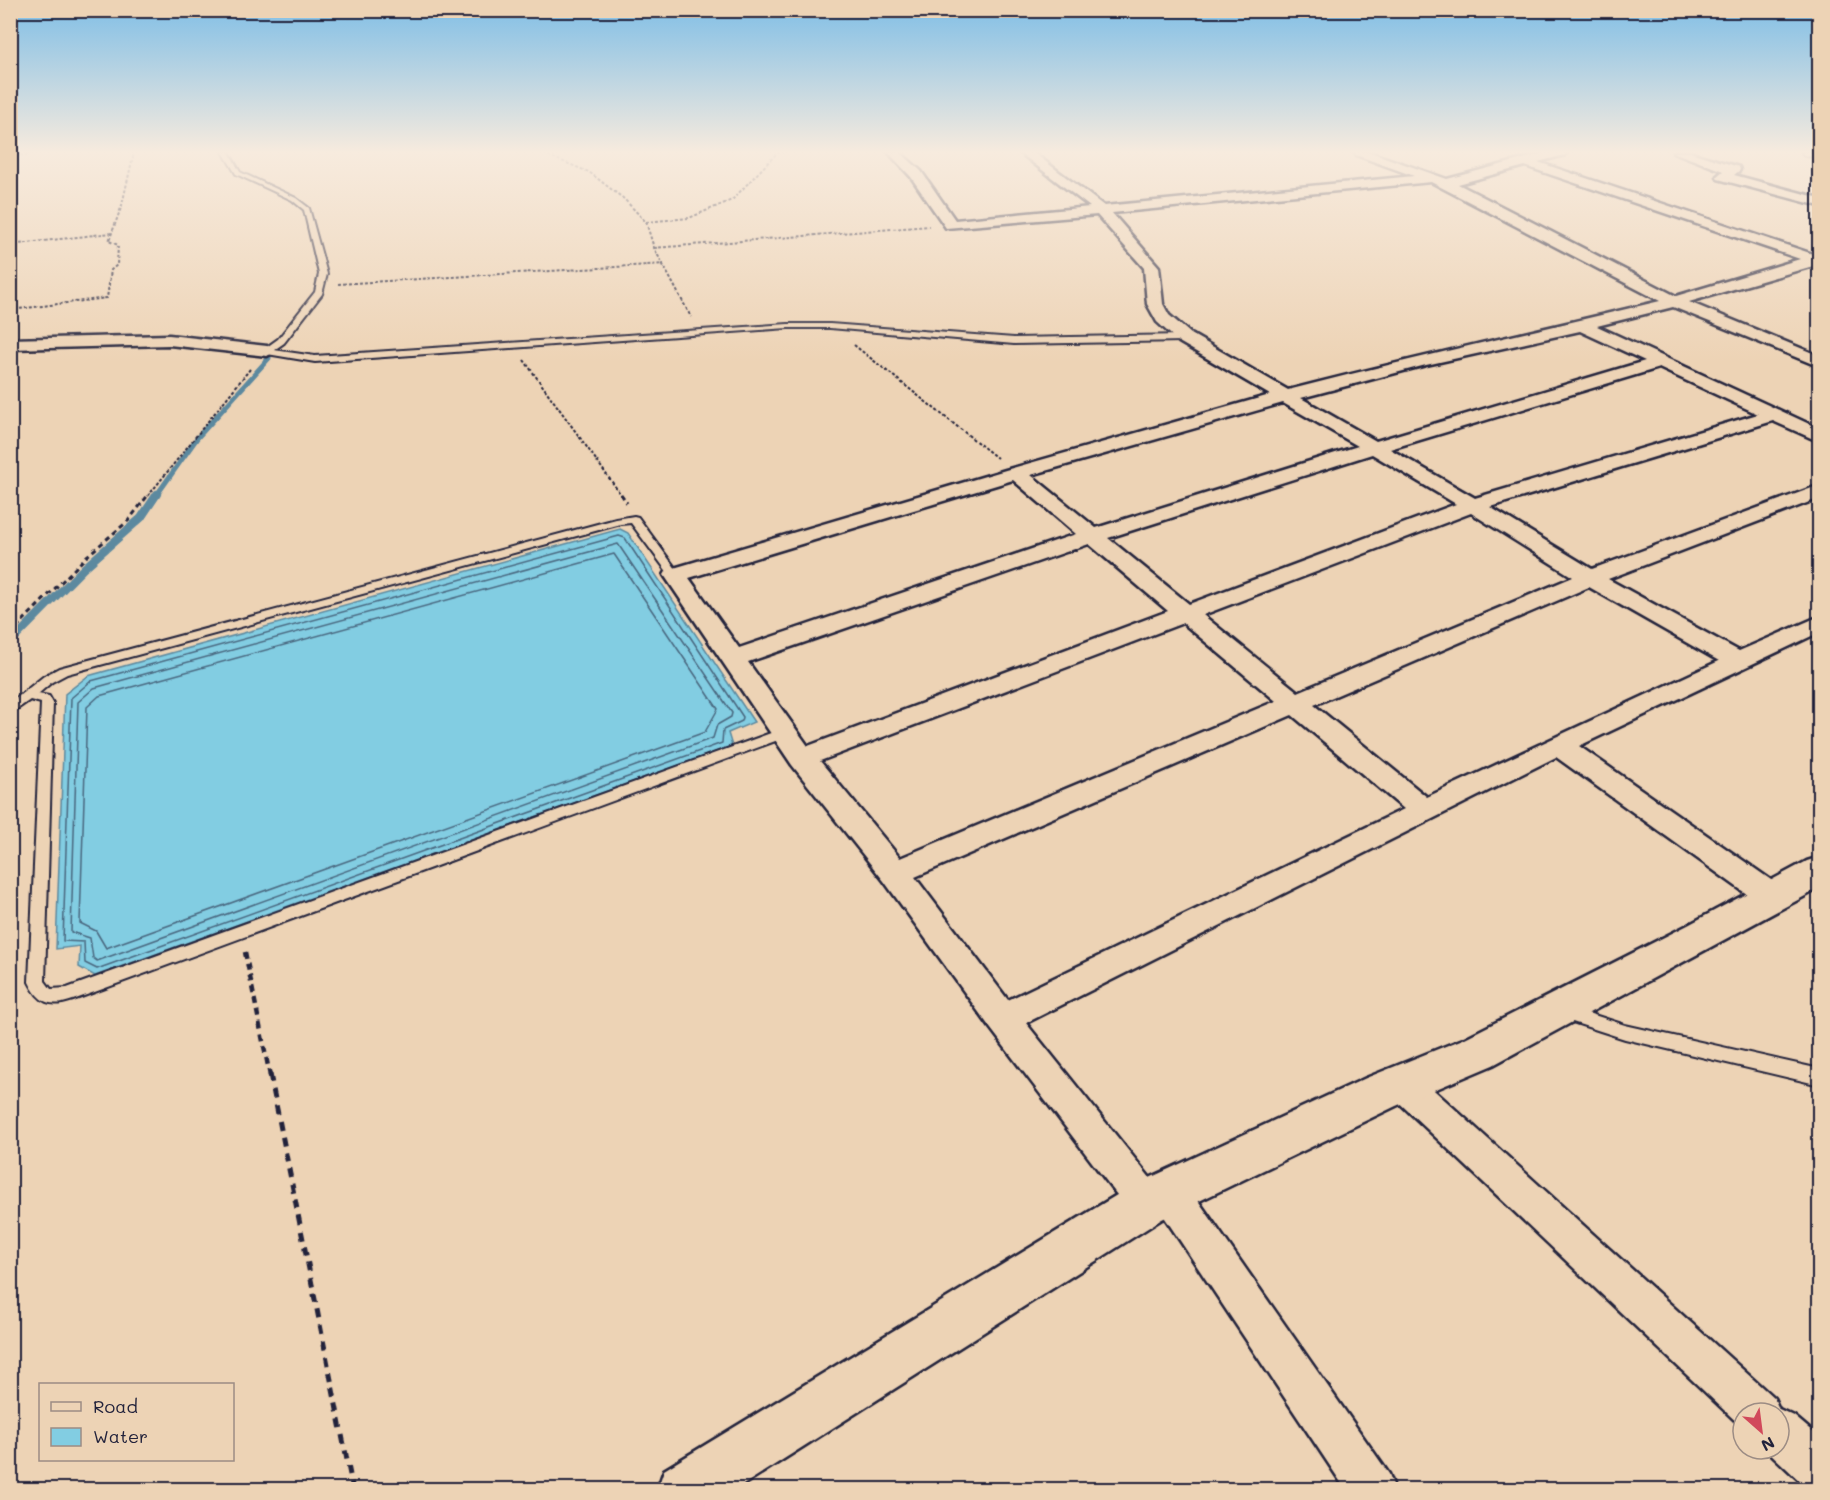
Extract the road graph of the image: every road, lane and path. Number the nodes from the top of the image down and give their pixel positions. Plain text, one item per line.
1 (115, 222) edge
2 (310, 222) edge
3 (646, 222) edge
4 (949, 222) edge
5 (986, 222) edge
6 (1111, 222) edge
7 (1519, 222) edge
8 (1707, 222) edge
9 (951, 225) junction
10 (111, 233) junction
11 (10, 245) edge
12 (654, 248) junction
13 (1818, 259) edge
14 (664, 264) junction
15 (322, 285) junction
16 (1674, 302) junction
17 (10, 310) edge
18 (1581, 325) junction
19 (830, 326) junction
20 (687, 333) junction
21 (1185, 338) junction
22 (10, 344) edge
23 (514, 345) junction
24 (267, 351) junction
25 (1660, 362) junction
26 (1820, 362) edge
27 (1287, 396) junction
28 (1775, 415) junction
29 (1820, 436) edge
30 (1375, 447) junction
31 (1016, 473) junction
32 (1820, 492) edge
33 (1473, 505) junction
34 (634, 519) junction
35 (1092, 536) junction
36 (675, 575) junction
37 (1590, 578) junction
38 (1185, 613) junction
39 (1820, 623) edge
40 (10, 634) edge
41 (732, 659) junction
42 (1738, 661) junction
43 (30, 696) junction
44 (1296, 704) junction
45 (10, 710) edge
46 (784, 733) junction
47 (1558, 745) junction
48 (802, 758) junction
49 (1425, 811) junction
50 (1820, 871) edge
51 (895, 873) junction
52 (1773, 897) junction
53 (240, 931) junction
54 (1558, 1011) junction
55 (1003, 1019) junction
56 (1820, 1077) edge
57 (1402, 1083) junction
58 (1158, 1197) junction
59 (1746, 1401) edge
60 (1791, 1442) edge
61 (1820, 1468) edge
62 (352, 1490) edge
63 (684, 1490) edge
64 (1373, 1490) edge

1 - 10 path
2 - 15 lane
3 - 12 path
4 - 9 street
5 - 9 street
6 - 21 street
7 - 16 street
8 - 13 street
9 - 12 path
10 - 11 path
10 - 17 path
12 - 14 path
13 - 16 street
14 - 15 path
14 - 20 path
15 - 24 lane
16 - 18 street
16 - 26 street
18 - 25 street
18 - 27 street
19 - 20 lane
19 - 21 lane
19 - 31 path
20 - 23 lane
21 - 27 street
22 - 24 street
23 - 24 lane
23 - 34 path
24 - 40 path
25 - 28 street
25 - 30 street
27 - 30 street
27 - 31 street
28 - 29 street
28 - 33 street
30 - 33 street
30 - 35 street
31 - 35 street
31 - 36 street
32 - 37 street
33 - 37 street
33 - 38 street
34 - 36 lane
34 - 43 lane
35 - 38 street
35 - 41 street
36 - 41 street
37 - 42 street
37 - 44 street
38 - 44 street
38 - 48 street
39 - 42 street
41 - 46 street
42 - 47 street
43 - 45 lane
43 - 53 lane
44 - 49 street
44 - 51 street
46 - 48 street
46 - 53 lane
47 - 49 street
47 - 52 street
48 - 51 street
49 - 55 street
50 - 52 street
51 - 55 street
52 - 54 street
53 - 62 path
54 - 56 lane
54 - 57 street
55 - 58 street
57 - 58 street
57 - 59 street
58 - 63 street
58 - 64 street
60 - 61 street

